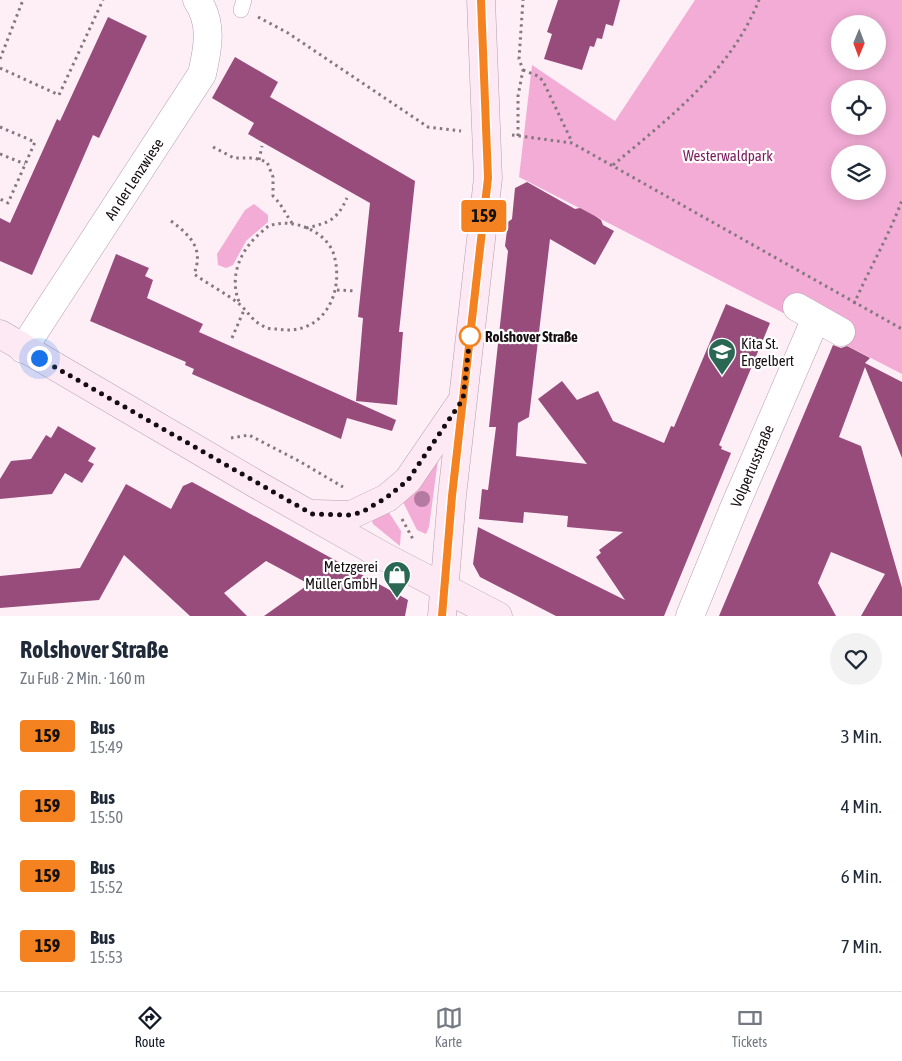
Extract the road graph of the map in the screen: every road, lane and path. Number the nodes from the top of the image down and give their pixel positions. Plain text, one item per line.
1 (23, 0) edge
2 (103, 0) edge
3 (197, 0) edge
4 (481, 0) edge
5 (524, 0) edge
6 (759, 0) edge
7 (242, 5) edge
8 (0, 58) edge
9 (0, 68) edge
10 (522, 70) junction
11 (0, 127) edge
12 (469, 131) dead end
13 (572, 143) junction
14 (262, 146) dead end
15 (213, 147) dead end
16 (0, 154) edge
17 (260, 160) junction
18 (25, 164) junction
19 (613, 165) junction
20 (347, 198) dead end
21 (0, 199) edge
22 (902, 200) edge
23 (171, 221) dead end
24 (293, 224) junction
25 (306, 228) junction
26 (337, 290) junction
27 (355, 291) dead end
28 (854, 303) junction
29 (240, 304) junction
30 (244, 310) junction
31 (902, 328) edge
32 (841, 332) dead end
33 (0, 334) edge
34 (232, 338) dead end
35 (22, 349) junction
36 (463, 399) junction
37 (229, 439) dead end
38 (362, 512) junction
39 (312, 514) junction
40 (444, 588) junction
41 (442, 616) edge
42 (498, 616) edge
43 (690, 616) edge

1 - 8 path
2 - 9 path
3 - 35 street, An der Lenzwiese
4 - 36 street
5 - 10 path
6 - 19 path
7 - 12 path
10 - 13 path
10 - 13 path
11 - 18 path
13 - 19 path
14 - 17 path
15 - 17 path
16 - 18 path
17 - 24 path
18 - 21 path
19 - 28 path
20 - 25 path
22 - 28 path
23 - 29 path
24 - 25 path
24 - 29 path
25 - 26 path
26 - 27 path
26 - 30 path
28 - 31 path
29 - 30 path
30 - 34 path
32 - 43 street, Volpertusstraße
33 - 35 street
35 - 39 street
36 - 38 street
36 - 40 street
37 - 38 path
38 - 39 street
39 - 40 street
40 - 41 street
40 - 42 street

